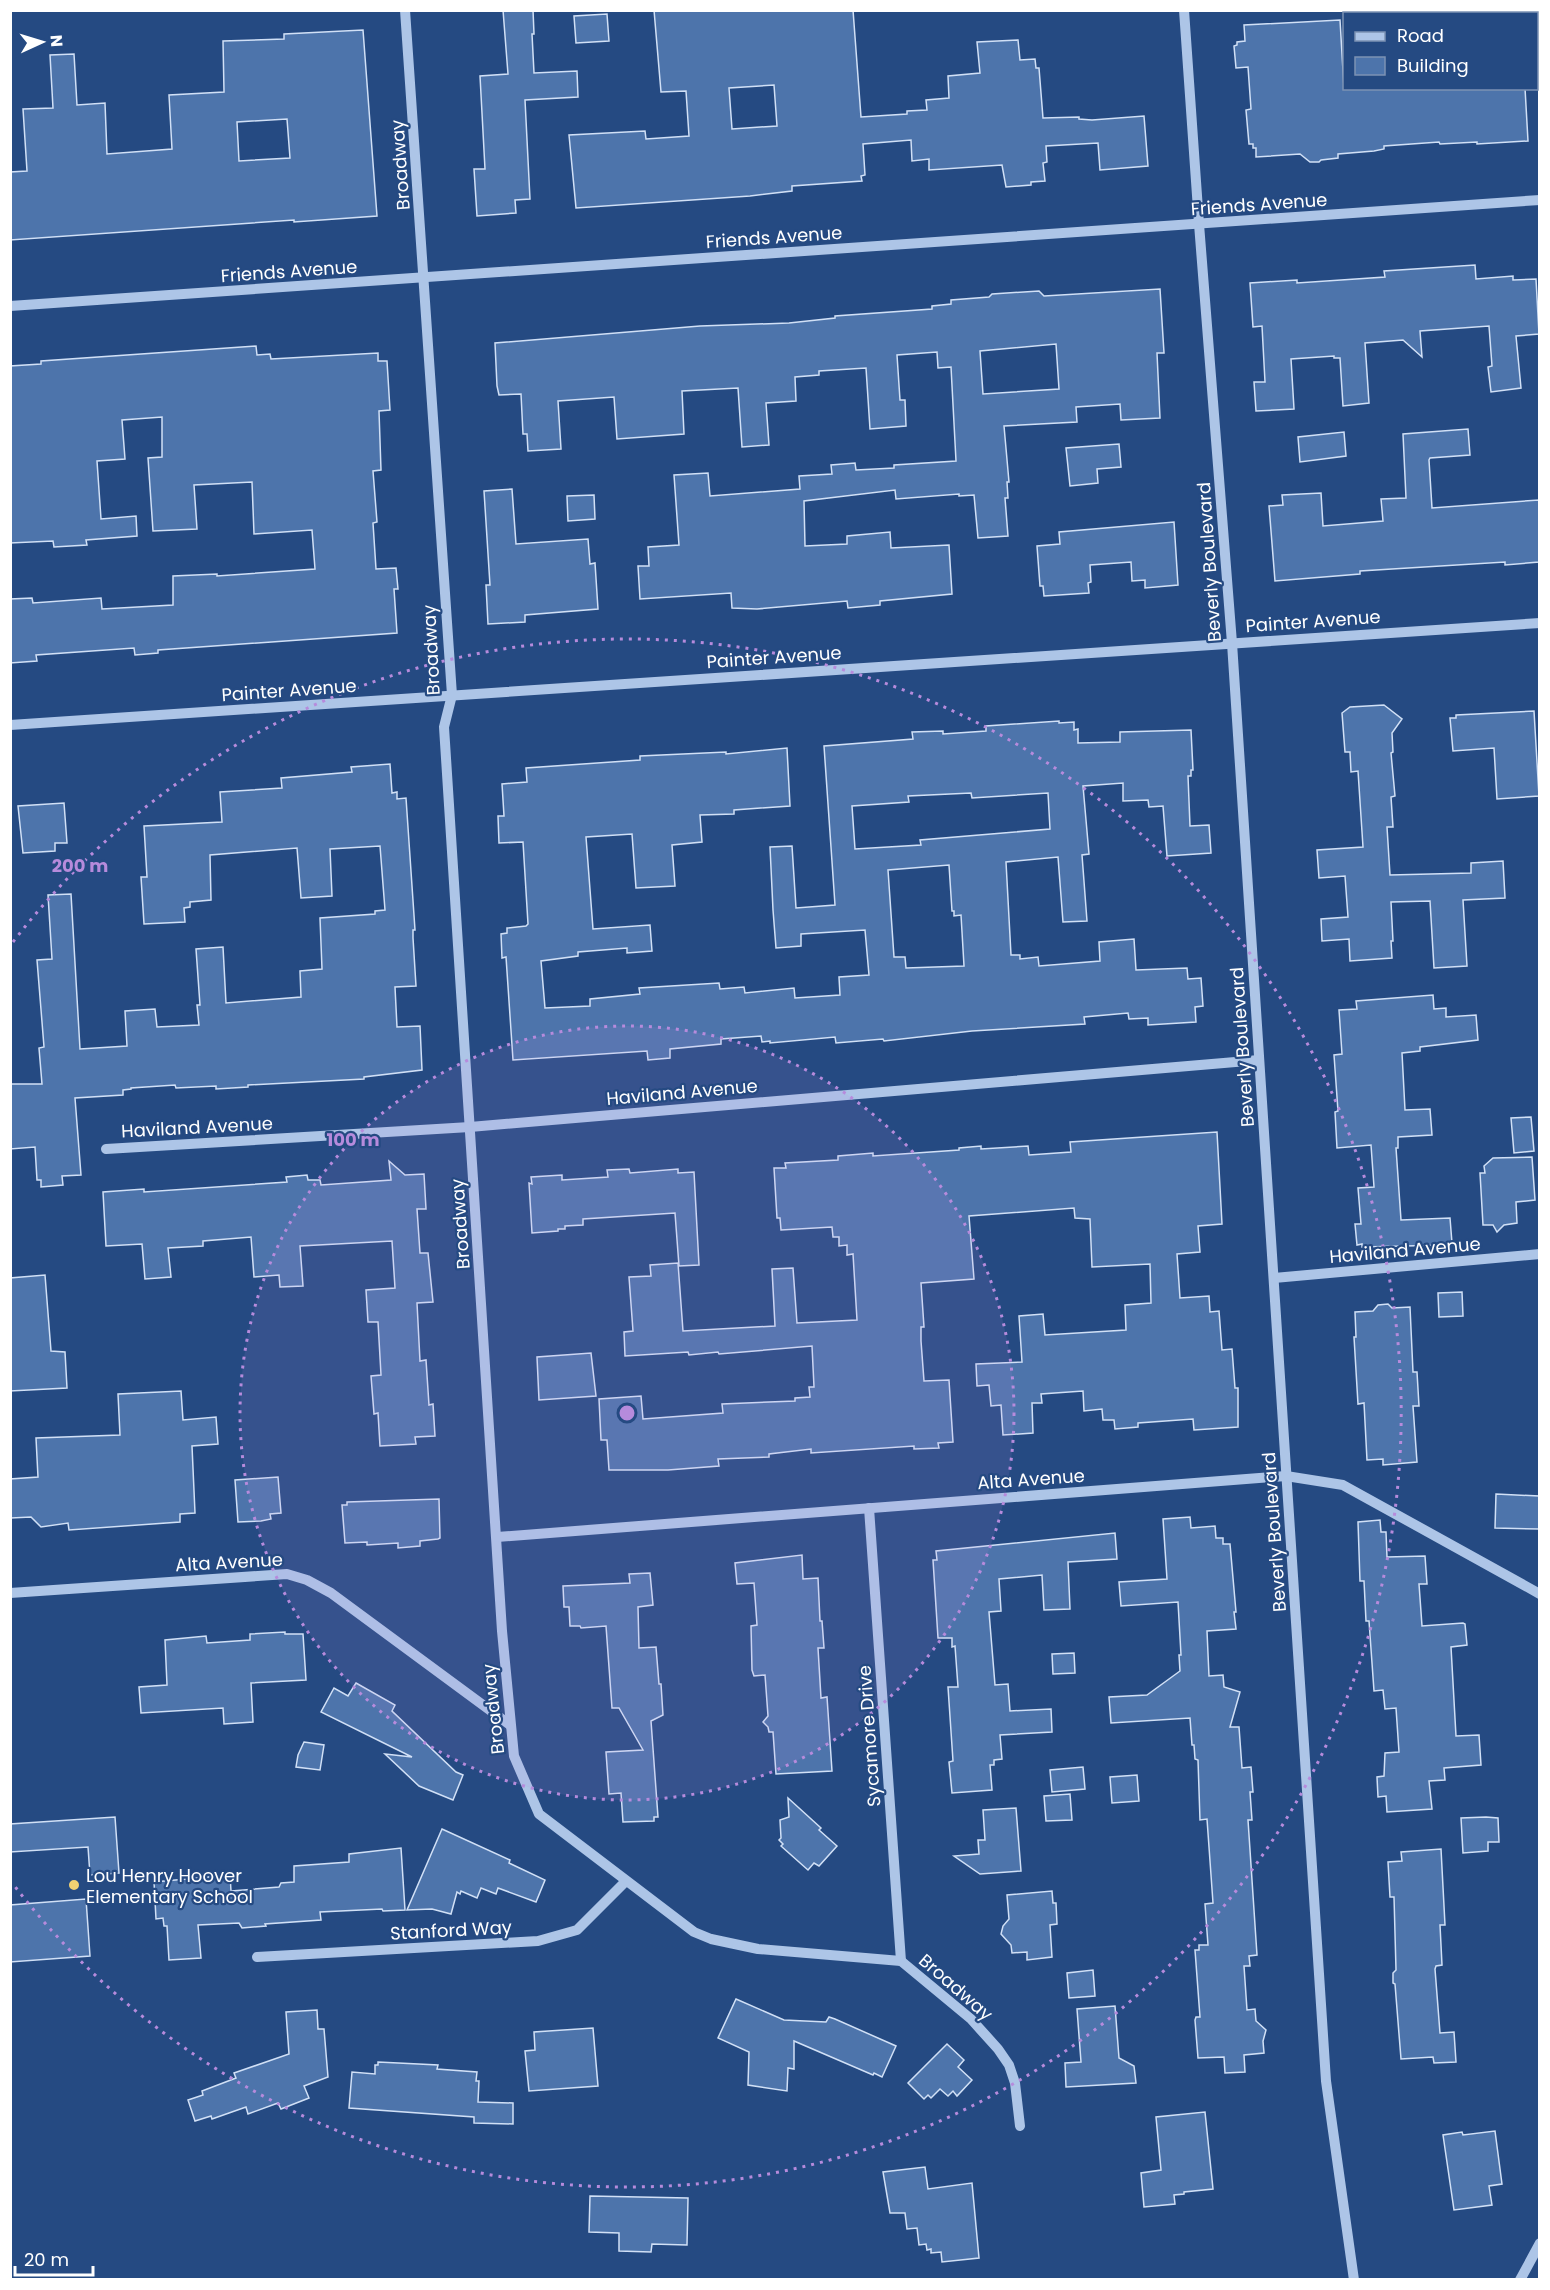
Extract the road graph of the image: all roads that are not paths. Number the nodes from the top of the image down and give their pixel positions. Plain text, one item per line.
1 (405, 10) edge
2 (1184, 10) edge
3 (1539, 200) edge
4 (1198, 225) junction
5 (424, 278) junction
6 (10, 306) edge
7 (1539, 623) edge
8 (1232, 643) junction
9 (452, 695) junction
10 (10, 725) edge
11 (1259, 1060) junction
12 (470, 1127) junction
13 (106, 1149) dead end
14 (1539, 1254) edge
15 (1274, 1278) junction
16 (1286, 1476) junction
17 (869, 1508) junction
18 (497, 1537) junction
19 (10, 1593) edge
20 (1539, 1594) edge
21 (510, 1725) junction
22 (626, 1881) junction
23 (257, 1957) dead end
24 (901, 1961) junction
25 (1020, 2126) dead end
26 (1539, 2243) edge
27 (1354, 2280) edge
28 (1520, 2280) edge

1 - 5 street, Broadway
2 - 4 street, Beverly Boulevard
3 - 4 street, Friends Avenue
4 - 5 street, Friends Avenue
4 - 8 street, Beverly Boulevard
5 - 6 street, Friends Avenue
5 - 9 street, Broadway
7 - 8 street, Painter Avenue
8 - 9 street, Painter Avenue
8 - 11 street, Beverly Boulevard
9 - 10 street, Painter Avenue
9 - 12 street, Broadway
11 - 12 street, Haviland Avenue
11 - 15 street, Beverly Boulevard
12 - 13 street, Haviland Avenue
12 - 18 street, Broadway
14 - 15 street, Haviland Avenue
15 - 16 street, Beverly Boulevard
16 - 17 street, Alta Avenue
16 - 20 street, Alta Avenue
16 - 27 street, Beverly Boulevard
17 - 18 street, Alta Avenue
17 - 24 street, Sycamore Drive
18 - 21 street, Broadway
19 - 21 street, Alta Avenue
21 - 22 street, Broadway
22 - 23 street, Stanford Way
22 - 24 street, Broadway
24 - 25 street, Broadway
26 - 28 street

